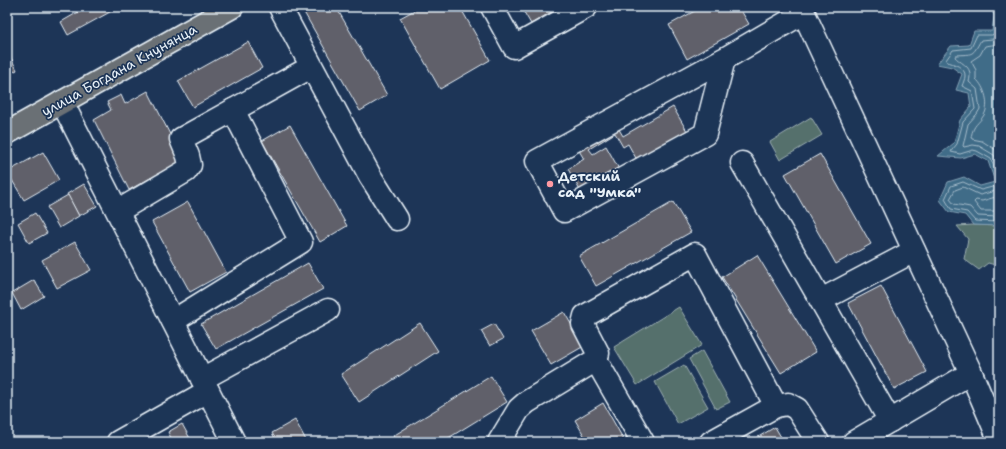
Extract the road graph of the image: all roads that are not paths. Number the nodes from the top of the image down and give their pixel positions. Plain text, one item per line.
1 (232, 7) edge
2 (280, 7) edge
3 (492, 7) edge
4 (586, 7) edge
5 (802, 10) edge
6 (724, 60) junction
7 (311, 67) junction
8 (62, 102) junction
9 (233, 110) junction
10 (7, 133) edge
11 (742, 163) dead end
12 (118, 211) junction
13 (397, 219) dead end
14 (914, 251) junction
15 (821, 300) junction
16 (328, 310) dead end
17 (173, 321) junction
18 (596, 360) junction
19 (971, 373) junction
20 (205, 385) junction
21 (776, 406) junction
22 (890, 420) junction
23 (999, 439) edge
24 (118, 442) edge
25 (234, 442) edge
26 (499, 442) edge
27 (643, 442) edge
28 (711, 442) edge
29 (818, 442) edge
30 (854, 442) edge

1 - 8 main road, улица Богдана Кнунянца
2 - 7 street
3 - 4 street
5 - 6 street
5 - 14 street
6 - 6 street
7 - 9 street
7 - 13 street
8 - 10 main road, улица Богдана Кнунянца
8 - 12 street
9 - 12 street
9 - 17 street
11 - 15 street
12 - 17 street
14 - 15 street
14 - 19 street
15 - 22 street
16 - 20 street
17 - 20 street
18 - 21 street
18 - 26 street
18 - 27 street
19 - 22 street
19 - 23 street
20 - 24 street
20 - 25 street
21 - 28 street
21 - 29 street
22 - 30 street

